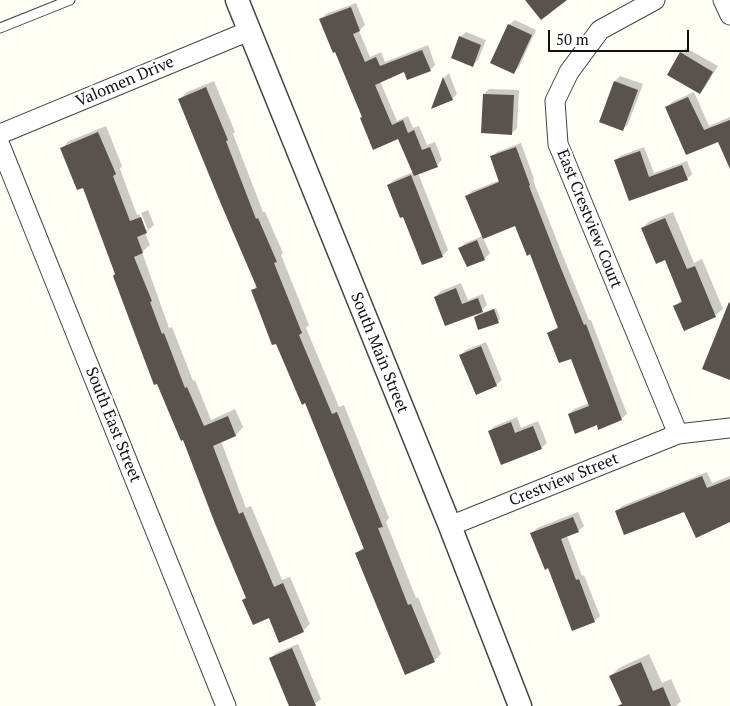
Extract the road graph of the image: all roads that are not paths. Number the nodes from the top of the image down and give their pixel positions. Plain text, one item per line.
1 (70, 0) edge
2 (237, 0) edge
3 (723, 0) edge
4 (651, 2) edge
5 (730, 15) edge
6 (0, 28) edge
7 (249, 31) junction
8 (0, 134) edge
9 (0, 145) edge
10 (730, 428) edge
11 (678, 434) junction
12 (450, 526) junction
13 (226, 706) edge
14 (520, 706) edge

1 - 6 lane
2 - 7 street, South Main Street
3 - 5 street
4 - 11 street, East Crestview Court
7 - 8 street, Valomen Drive
7 - 12 street, South Main Street
9 - 13 street, South East Street
10 - 11 street, Crestview Street
11 - 12 street, Crestview Street
12 - 14 street, South Main Street

